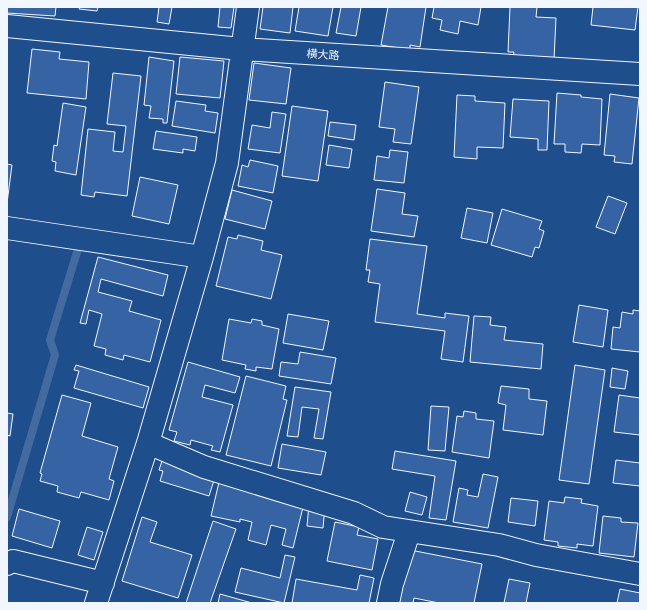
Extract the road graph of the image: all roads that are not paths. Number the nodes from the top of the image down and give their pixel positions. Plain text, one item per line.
1 (248, 7) edge
2 (7, 26) edge
3 (242, 49) junction
4 (640, 74) edge
5 (7, 228) edge
6 (202, 257) junction
7 (148, 443) junction
8 (410, 532) junction
9 (7, 564) edge
10 (640, 574) edge
11 (99, 593) edge
12 (388, 603) edge

1 - 3 street
2 - 3 street, 横大路
3 - 4 street, 横大路
3 - 6 street
5 - 6 street
6 - 7 street
7 - 8 street
7 - 11 street
8 - 10 street
8 - 12 street
9 - 11 street

